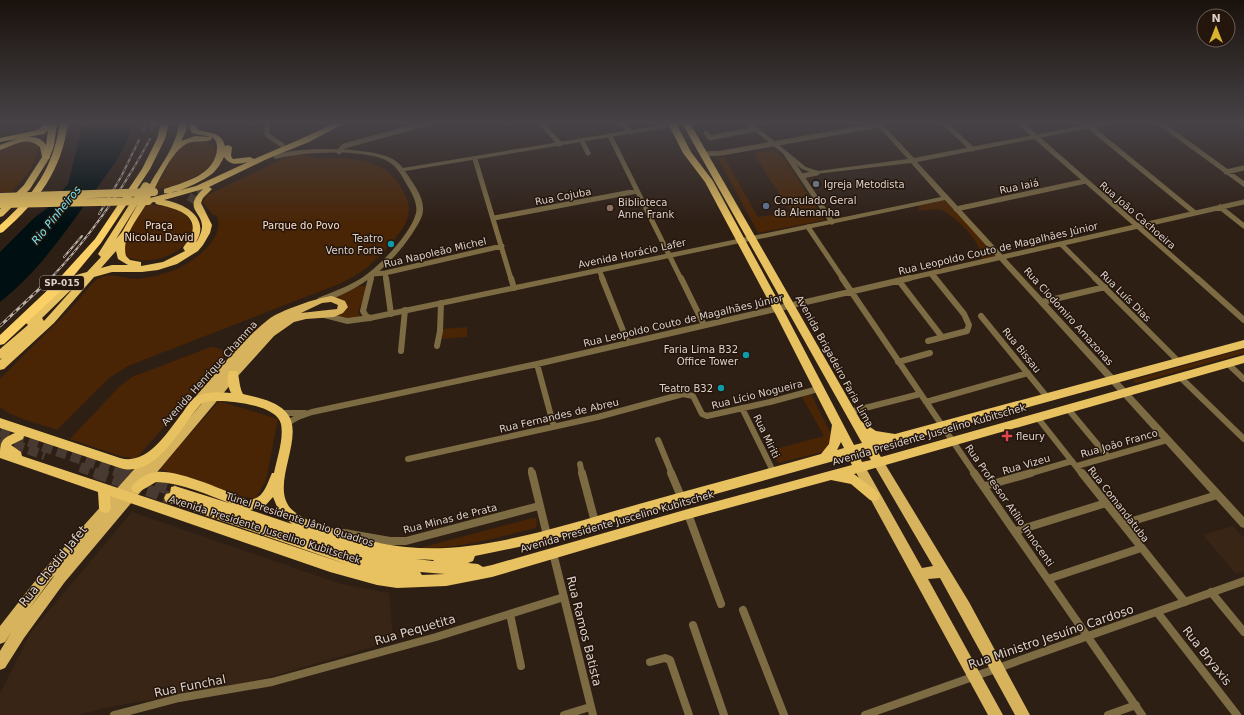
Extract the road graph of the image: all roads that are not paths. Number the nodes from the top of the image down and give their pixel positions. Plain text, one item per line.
1 (57, 156) edge
2 (153, 156) edge
3 (164, 156) edge
4 (170, 156) edge
5 (221, 156) edge
6 (227, 156) edge
7 (267, 156) edge
8 (267, 156) edge
9 (270, 156) edge
10 (376, 156) edge
11 (490, 156) edge
12 (620, 156) edge
13 (691, 156) edge
14 (705, 156) edge
15 (788, 156) edge
16 (789, 156) edge
17 (907, 156) edge
18 (935, 156) edge
19 (1058, 156) edge
20 (1125, 156) edge
21 (1205, 156) edge
22 (256, 157) joint
23 (276, 157) edge
24 (46, 158) edge
25 (475, 159) junction
26 (911, 161) junction
27 (696, 164) junction
28 (710, 164) junction
29 (1244, 168) edge
30 (400, 170) junction
31 (1226, 172) junction
32 (817, 174) junction
33 (802, 176) junction
34 (1086, 181) junction
35 (1244, 184) edge
36 (206, 186) junction
37 (637, 191) junction
38 (164, 192) junction
39 (0, 197) edge
40 (945, 198) junction
41 (149, 201) junction
42 (190, 202) dead end
43 (1244, 202) edge
44 (0, 204) edge
45 (1220, 207) junction
46 (956, 209) junction
47 (1195, 213) junction
48 (0, 214) edge
49 (115, 217) junction
50 (494, 218) junction
51 (832, 222) junction
52 (1138, 226) junction
53 (1244, 226) edge
54 (808, 227) junction
55 (0, 230) edge
56 (125, 234) junction
57 (752, 238) junction
58 (741, 241) junction
59 (1061, 244) junction
60 (502, 246) junction
61 (669, 255) junction
62 (181, 257) junction
63 (1001, 258) junction
64 (599, 270) junction
65 (385, 273) junction
66 (372, 274) junction
67 (931, 274) junction
68 (87, 276) junction
69 (899, 281) junction
70 (1104, 287) junction
71 (514, 288) junction
72 (851, 292) junction
73 (320, 300) junction
74 (1042, 302) junction
75 (441, 303) junction
76 (789, 306) junction
77 (777, 308) junction
78 (405, 310) junction
79 (390, 314) junction
80 (323, 315) junction
81 (982, 316) dead end
82 (370, 318) junction
83 (1244, 320) edge
84 (31, 323) junction
85 (704, 325) junction
86 (942, 337) junction
87 (807, 338) junction
88 (0, 341) edge
89 (928, 341) dead end
90 (1243, 341) edge
91 (26, 343) junction
92 (628, 343) junction
93 (795, 344) junction
94 (437, 346) dead end
95 (401, 351) dead end
96 (0, 352) edge
97 (930, 353) dead end
98 (0, 355) edge
99 (801, 356) junction
100 (1244, 359) edge
101 (1178, 361) junction
102 (898, 362) junction
103 (537, 364) junction
104 (1228, 364) junction
105 (0, 366) edge
106 (0, 371) edge
107 (1028, 373) junction
108 (232, 374) junction
109 (1180, 377) junction
110 (1111, 379) junction
111 (1244, 379) edge
112 (832, 381) junction
113 (818, 389) junction
114 (1124, 393) junction
115 (920, 394) junction
116 (214, 396) junction
117 (239, 397) junction
118 (1047, 397) junction
119 (200, 399) junction
120 (926, 402) junction
121 (742, 408) junction
122 (1068, 409) junction
123 (312, 412) junction
124 (281, 413) junction
125 (702, 414) joint
126 (851, 416) junction
127 (1037, 417) junction
128 (836, 423) junction
129 (0, 424) edge
130 (286, 424) junction
131 (554, 427) junction
132 (943, 427) junction
133 (20, 436) junction
134 (900, 438) junction
135 (1244, 439) edge
136 (658, 440) dead end
137 (1167, 440) junction
138 (954, 441) junction
139 (63, 445) junction
140 (869, 447) junction
141 (851, 452) junction
142 (0, 453) edge
143 (154, 454) junction
144 (1108, 457) junction
145 (408, 459) dead end
146 (824, 459) junction
147 (27, 462) junction
148 (878, 462) junction
149 (580, 464) dead end
150 (1075, 464) junction
151 (859, 467) junction
152 (280, 468) junction
153 (531, 470) dead end
154 (774, 473) junction
155 (825, 477) junction
156 (985, 486) junction
157 (104, 489) junction
158 (130, 490) junction
159 (1217, 495) junction
160 (874, 496) junction
161 (682, 499) junction
162 (1106, 503) junction
163 (539, 506) junction
164 (105, 508) junction
165 (688, 514) junction
166 (596, 522) junction
167 (1123, 524) junction
168 (1244, 524) edge
169 (317, 529) junction
170 (1016, 531) junction
171 (547, 535) junction
172 (1141, 548) junction
173 (492, 549) junction
174 (553, 553) junction
175 (419, 566) junction
176 (492, 571) junction
177 (943, 572) junction
178 (919, 575) junction
179 (1048, 578) junction
180 (446, 580) junction
181 (1244, 581) edge
182 (1211, 592) junction
183 (564, 597) junction
184 (1185, 602) junction
185 (721, 604) dead end
186 (744, 610) dead end
187 (1157, 612) junction
188 (510, 614) junction
189 (693, 625) dead end
190 (1244, 632) edge
191 (1088, 636) junction
192 (0, 637) edge
193 (650, 662) dead end
194 (0, 663) edge
195 (521, 666) dead end
196 (998, 668) junction
197 (976, 676) junction
198 (272, 682) joint
199 (1136, 706) junction
200 (591, 711) edge
201 (114, 715) edge
202 (564, 715) edge
203 (689, 715) edge
204 (724, 715) edge
205 (784, 715) edge
206 (865, 715) edge
207 (996, 715) edge
208 (1024, 715) edge
209 (1108, 715) edge
210 (1142, 715) edge
211 (1237, 715) edge

1 - 55 highway
2 - 49 highway, SP-015
3 - 68 highway
4 - 56 highway
5 - 38 highway
6 - 22 highway
7 - 36 highway
8 - 41 highway
9 - 36 highway
10 - 30 street
11 - 25 street
12 - 37 street
13 - 27 highway
14 - 28 highway, Avenida Brigadeiro Faria Lima
15 - 33 street
16 - 32 street
17 - 26 street, Rua Clodomiro Amazonas
18 - 26 street
19 - 34 street, Rua João Cachoeira
20 - 47 street
21 - 31 street
22 - 36 highway
23 - 36 highway
24 - 48 highway
25 - 30 street
25 - 50 street
26 - 32 street
26 - 40 street, Rua Clodomiro Amazonas
27 - 28 highway
27 - 58 highway
28 - 57 highway, Avenida Brigadeiro Faria Lima
29 - 31 street
30 - 66 street
31 - 35 street
32 - 33 street
33 - 51 street
34 - 46 street, Rua Iaiá
34 - 52 street, Rua João Cachoeira
36 - 38 highway
36 - 41 highway
36 - 62 highway
37 - 50 street, Rua Cojuba
37 - 61 street
38 - 39 highway, bridge
40 - 46 street, Rua Clodomiro Amazonas
40 - 51 street, Avenida Horácio Lafer
41 - 44 highway, bridge
41 - 56 highway
42 - 62 highway
43 - 45 street, Rua Leopoldo Couto de Magalhães Júnior
45 - 47 street, Rua Leopoldo Couto de Magalhães Júnior
45 - 53 street
46 - 63 street, Rua Clodomiro Amazonas
47 - 52 street, Rua Leopoldo Couto de Magalhães Júnior
49 - 84 highway
49 - 88 highway, SP-015
50 - 60 street
51 - 54 street, Avenida Horácio Lafer
52 - 59 street, Rua Leopoldo Couto de Magalhães Júnior
52 - 83 street, Rua João Cachoeira
54 - 57 street, Avenida Horácio Lafer
54 - 72 street, Rua Professor Atílio Innocenti
56 - 68 highway
57 - 58 street, Avenida Horácio Lafer
57 - 76 highway, Avenida Brigadeiro Faria Lima
58 - 61 street, Avenida Horácio Lafer
58 - 77 highway
59 - 63 street, Rua Leopoldo Couto de Magalhães Júnior
59 - 70 street, Rua Luís Dias
60 - 65 street, Rua Napoleão Michel
60 - 71 street
61 - 64 street, Avenida Horácio Lafer
61 - 85 street
62 - 68 highway
63 - 67 street, Rua Leopoldo Couto de Magalhães Júnior
63 - 74 street, Rua Clodomiro Amazonas
64 - 71 street, Avenida Horácio Lafer
64 - 92 street
65 - 66 street, Rua Napoleão Michel
65 - 79 street
66 - 73 street
66 - 82 street
67 - 69 street, Rua Leopoldo Couto de Magalhães Júnior
67 - 86 street
68 - 84 highway
68 - 91 highway
68 - 98 highway
69 - 72 street, Rua Leopoldo Couto de Magalhães Júnior
69 - 86 street
70 - 74 street
70 - 101 street, Rua Luís Dias
71 - 75 street, Avenida Horácio Lafer
72 - 76 street, Rua Leopoldo Couto de Magalhães Júnior
72 - 102 street, Rua Professor Atílio Innocenti
73 - 80 main road, Avenida Henrique Chamma
73 - 119 main road, Avenida Henrique Chamma
74 - 110 street, Rua Clodomiro Amazonas
75 - 78 street, Avenida Horácio Lafer
75 - 94 street
76 - 77 street, Rua Leopoldo Couto de Magalhães Júnior
76 - 87 highway, Avenida Brigadeiro Faria Lima
77 - 85 street, Rua Leopoldo Couto de Magalhães Júnior
77 - 93 highway
78 - 79 street, Avenida Horácio Lafer
78 - 95 street
79 - 82 street, Avenida Horácio Lafer
80 - 82 street, Avenida Horácio Lafer
80 - 108 main road, Avenida Henrique Chamma
81 - 107 street, Rua Bissau
84 - 96 highway
85 - 92 street, Rua Leopoldo Couto de Magalhães Júnior
86 - 89 street
87 - 93 highway
87 - 112 highway, Avenida Brigadeiro Faria Lima
90 - 101 highway, Avenida Presidente Juscelino Kubitschek
91 - 105 highway
91 - 106 highway
92 - 103 street, Rua Leopoldo Couto de Magalhães Júnior
93 - 99 highway
97 - 102 street
99 - 112 highway
99 - 113 highway
100 - 104 highway, Avenida Presidente Juscelino Kubitschek
101 - 110 highway, Avenida Presidente Juscelino Kubitschek
102 - 115 street, Rua Professor Atílio Innocenti
103 - 123 street, Rua Leopoldo Couto de Magalhães Júnior
103 - 131 street
104 - 109 highway, Avenida Presidente Juscelino Kubitschek
104 - 111 street
107 - 118 street, Rua Bissau
107 - 120 street
108 - 116 main road, Avenida Henrique Chamma
108 - 117 highway
109 - 114 highway, Avenida Presidente Juscelino Kubitschek
109 - 135 street
110 - 114 street, Rua Clodomiro Amazonas
110 - 118 highway, Avenida Presidente Juscelino Kubitschek
112 - 126 highway, Avenida Brigadeiro Faria Lima
113 - 121 street, Rua Lício Nogueira
113 - 128 highway
114 - 122 highway, Avenida Presidente Juscelino Kubitschek
114 - 137 street, Rua Clodomiro Amazonas
115 - 120 street, Rua Professor Atílio Innocenti
115 - 126 street
116 - 117 highway
116 - 119 highway
116 - 158 main road, Avenida Henrique Chamma
117 - 124 highway
118 - 132 highway, Avenida Presidente Juscelino Kubitschek
119 - 143 highway, Avenida Henrique Chamma
120 - 132 street, Rua Professor Atílio Innocenti
121 - 125 street, Rua Lício Nogueira
121 - 154 street, Rua Miriti
122 - 127 highway, Avenida Presidente Juscelino Kubitschek
122 - 144 street
123 - 124 street, Rua Leopoldo Couto de Magalhães Júnior
123 - 130 street, Rua Leopoldo Couto de Magalhães Júnior
124 - 130 highway
125 - 131 street, Rua Fernandes de Abreu
126 - 134 highway
126 - 140 highway, Avenida Brigadeiro Faria Lima
127 - 138 highway, Avenida Presidente Juscelino Kubitschek
127 - 150 street, Rua Comandatuba
128 - 141 highway
128 - 146 highway
129 - 133 highway
129 - 139 highway
130 - 152 highway
131 - 145 street, Rua Fernandes de Abreu
132 - 134 highway, Avenida Presidente Juscelino Kubitschek
132 - 138 street, Rua Professor Atílio Innocenti
133 - 139 highway
133 - 147 highway
134 - 140 highway, Avenida Presidente Juscelino Kubitschek
136 - 161 street
137 - 144 street, Rua João Franco
137 - 159 street, Rua Clodomiro Amazonas
138 - 148 highway, Avenida Presidente Juscelino Kubitschek
138 - 156 street, Rua Professor Atílio Innocenti
139 - 143 highway
140 - 141 highway, Avenida Presidente Juscelino Kubitschek
140 - 148 highway, Avenida Brigadeiro Faria Lima
141 - 146 highway, Avenida Presidente Juscelino Kubitschek
141 - 151 highway
142 - 147 highway, Avenida Presidente Juscelino Kubitschek
143 - 158 main road, Avenida Henrique Chamma
144 - 150 street, Rua João Franco
146 - 154 highway, Avenida Presidente Juscelino Kubitschek
147 - 157 highway, Avenida Presidente Juscelino Kubitschek
148 - 151 highway, Avenida Presidente Juscelino Kubitschek
148 - 177 main road, Avenida Brigadeiro Faria Lima
149 - 166 street
150 - 156 street, Rua Vizeu
150 - 162 street, Rua Comandatuba
151 - 155 highway, Avenida Presidente Juscelino Kubitschek
151 - 160 main road
152 - 158 highway
152 - 169 highway, Avenida Presidente Juscelino Kubitschek
153 - 163 street
154 - 161 highway, Avenida Presidente Juscelino Kubitschek
155 - 160 highway
155 - 165 highway, Avenida Presidente Juscelino Kubitschek
156 - 170 street, Rua Professor Atílio Innocenti
157 - 158 highway, Avenida Presidente Juscelino Kubitschek
157 - 164 highway
158 - 164 main road, Rua Chedid Jafet
158 - 180 highway, Avenida Presidente Juscelino Kubitschek
158 - 194 main road, Rua Chedid Jafet
159 - 167 street
159 - 168 street, Rua Clodomiro Amazonas
160 - 178 main road
161 - 166 highway, Avenida Presidente Juscelino Kubitschek
162 - 167 street, Rua Comandatuba
162 - 170 street
163 - 169 street, Rua Minas de Prata
163 - 171 street
164 - 192 main road, Rua Chedid Jafet
165 - 174 highway, Avenida Presidente Juscelino Kubitschek
165 - 185 street
166 - 171 highway, Avenida Presidente Juscelino Kubitschek
167 - 172 street, Rua Comandatuba
169 - 173 highway, Avenida Presidente Juscelino Kubitschek
170 - 179 street, Rua Professor Atílio Innocenti
171 - 173 highway, Avenida Presidente Juscelino Kubitschek
172 - 179 street
172 - 184 street, Rua Comandatuba
173 - 175 highway, Túnel Presidente Jânio Quadros
174 - 176 highway, Avenida Presidente Juscelino Kubitschek
174 - 183 street, Rua Ramos Batista
175 - 176 highway, Túnel Presidente Jânio Quadros
175 - 180 highway, Túnel Presidente Jânio Quadros
176 - 180 highway, Avenida Presidente Juscelino Kubitschek
177 - 178 main road
177 - 196 main road, Avenida Brigadeiro Faria Lima
178 - 197 main road
179 - 191 street, Rua Professor Atílio Innocenti
181 - 182 street, Rua Ministro Jesuíno Cardoso
182 - 184 street, Rua Ministro Jesuíno Cardoso
182 - 190 street
183 - 188 street, Rua Pequetita
183 - 200 street, Rua Ramos Batista
184 - 187 street, Rua Ministro Jesuíno Cardoso
186 - 205 street
187 - 191 street, Rua Ministro Jesuíno Cardoso
187 - 211 street, Rua Bryaxis
188 - 195 street
188 - 198 street, Rua Pequetita
189 - 204 street
191 - 196 street, Rua Ministro Jesuíno Cardoso
191 - 199 street, Rua Professor Atílio Innocenti
193 - 203 street
196 - 197 street, Rua Ministro Jesuíno Cardoso
196 - 208 main road, Avenida Brigadeiro Faria Lima
197 - 206 street, Rua Ministro Jesuíno Cardoso
197 - 207 main road
198 - 201 street, Rua Funchal
199 - 209 street
199 - 210 street, Rua Professor Atílio Innocenti
200 - 202 street

